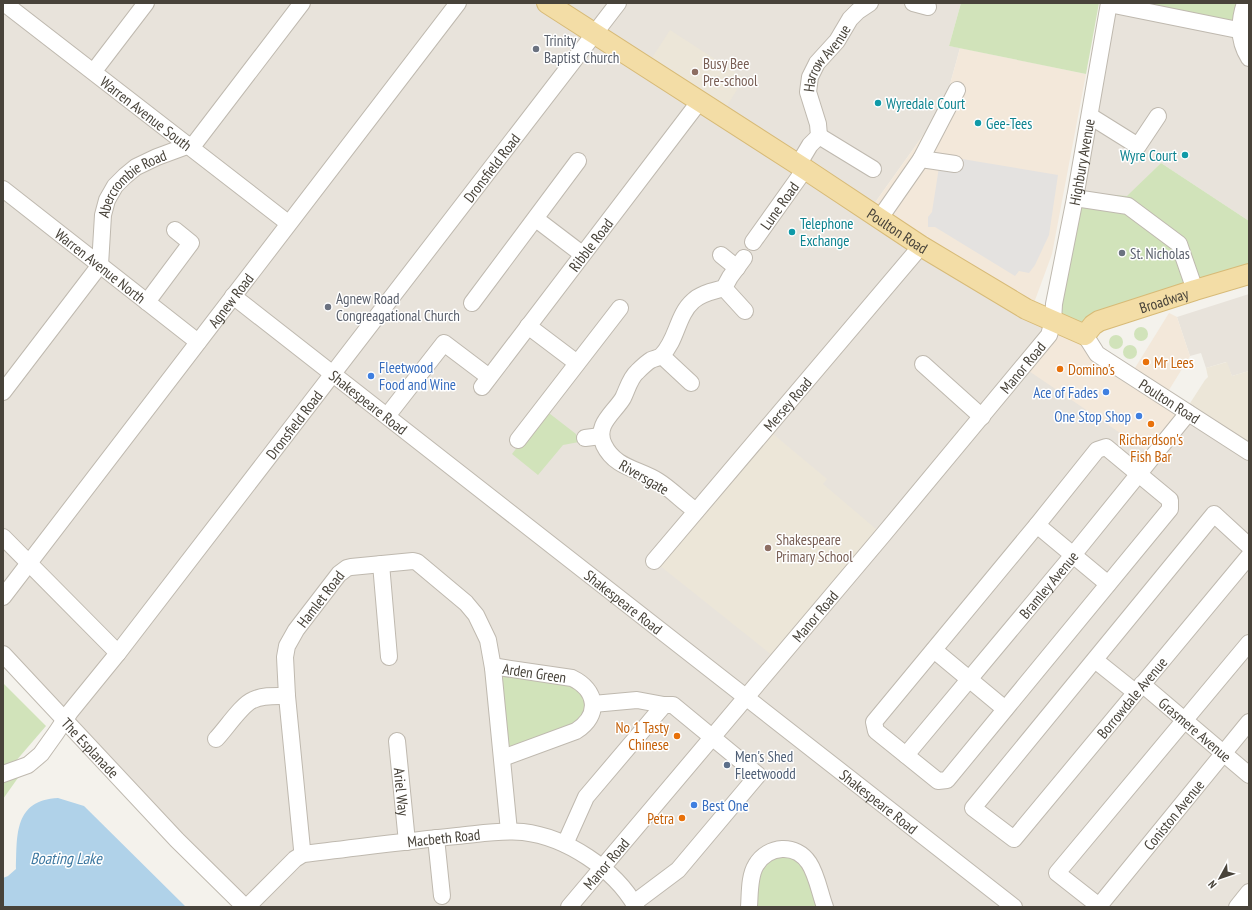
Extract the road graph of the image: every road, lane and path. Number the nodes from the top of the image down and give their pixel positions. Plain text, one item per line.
1 (4, 3) edge
2 (146, 3) edge
3 (302, 3) edge
4 (458, 3) edge
5 (547, 3) edge
6 (618, 3) edge
7 (870, 3) edge
8 (1244, 3) edge
9 (1109, 4) edge
10 (1240, 29) junction
11 (594, 34) junction
12 (1249, 58) edge
13 (94, 71) junction
14 (957, 90) dead end
15 (699, 102) junction
16 (1090, 116) junction
17 (1158, 116) dead end
18 (819, 136) junction
19 (189, 145) junction
20 (921, 159) junction
21 (578, 161) dead end
22 (954, 164) dead end
23 (802, 167) junction
24 (873, 169) dead end
25 (3, 189) edge
26 (1075, 198) junction
27 (536, 218) junction
28 (880, 218) junction
29 (288, 223) junction
30 (175, 230) dead end
31 (753, 242) dead end
32 (921, 246) junction
33 (582, 254) junction
34 (721, 255) dead end
35 (100, 265) junction
36 (1249, 274) edge
37 (724, 288) junction
38 (1194, 290) junction
39 (233, 296) junction
40 (147, 302) junction
41 (472, 303) dead end
42 (620, 308) dead end
43 (745, 311) dead end
44 (1053, 321) junction
45 (528, 326) junction
46 (1085, 335) junction
47 (198, 342) junction
48 (662, 356) junction
49 (577, 363) junction
50 (923, 364) dead end
51 (332, 373) junction
52 (691, 383) dead end
53 (3, 392) edge
54 (1188, 413) junction
55 (387, 416) junction
56 (982, 417) junction
57 (601, 436) junction
58 (585, 438) dead end
59 (518, 440) dead end
60 (1249, 452) edge
61 (1138, 474) junction
62 (696, 511) junction
63 (1037, 525) junction
64 (3, 537) edge
65 (1249, 546) edge
66 (1073, 555) junction
67 (1249, 556) edge
68 (28, 562) junction
69 (654, 562) dead end
70 (381, 564) junction
71 (1108, 584) junction
72 (3, 597) edge
73 (1249, 643) edge
74 (934, 650) junction
75 (118, 653) junction
76 (3, 654) edge
77 (389, 657) dead end
78 (1095, 660) junction
79 (493, 668) junction
80 (969, 679) junction
81 (1138, 688) junction
82 (288, 696) junction
83 (746, 698) junction
84 (593, 704) junction
85 (664, 705) junction
86 (1005, 709) junction
87 (65, 719) junction
88 (1184, 720) junction
89 (1249, 722) edge
90 (712, 738) junction
91 (216, 739) dead end
92 (397, 742) dead end
93 (1223, 753) junction
94 (906, 755) junction
95 (502, 757) junction
96 (3, 774) edge
97 (1249, 775) edge
98 (509, 831) junction
99 (436, 838) junction
100 (407, 842) junction
101 (565, 844) junction
102 (303, 854) junction
103 (602, 869) junction
104 (1249, 892) edge
105 (442, 896) dead end
106 (635, 905) edge
107 (1099, 906) edge
108 (246, 907) edge
109 (569, 907) edge
110 (749, 907) edge
111 (824, 907) edge
112 (1014, 907) edge
113 (1237, 907) edge

1 - 13 street, Warren Avenue South
2 - 13 street
3 - 19 street, Abercrombie Road
4 - 29 street, Agnew Road
5 - 11 main road, Poulton Road
6 - 11 street, Dronsfield Road
7 - 18 street, Harrow Avenue
8 - 10 street
9 - 10 street
9 - 16 street, Highbury Avenue
10 - 12 street
11 - 15 main road, Poulton Road
11 - 51 street, Dronsfield Road
13 - 19 street, Warren Avenue South
14 - 20 street
15 - 23 main road, Poulton Road
15 - 33 street, Ribble Road
16 - 17 street
16 - 26 street, Highbury Avenue
18 - 23 street
18 - 24 street
19 - 29 street, Warren Avenue South
19 - 35 street, Abercrombie Road
20 - 22 street
20 - 28 street
21 - 27 street
23 - 28 main road, Poulton Road
23 - 31 street, Lune Road
25 - 35 street, Warren Avenue North
26 - 38 street
26 - 44 street, Highbury Avenue
27 - 33 street
27 - 41 street
28 - 32 main road, Poulton Road
29 - 39 street, Agnew Road
30 - 40 street
32 - 44 main road, Poulton Road
32 - 62 street, Mersey Road
33 - 45 street, Ribble Road
34 - 37 street
35 - 40 street, Warren Avenue North
35 - 53 street
36 - 38 main road, Broadway
37 - 43 street
37 - 48 street
38 - 46 main road, Broadway
39 - 47 street, Agnew Road
39 - 51 street, Shakespeare Road
40 - 47 street, Warren Avenue North
42 - 49 street
44 - 46 main road, Poulton Road
44 - 56 street, Manor Road
45 - 49 street
45 - 55 street, Ribble Road
46 - 54 street, Poulton Road
47 - 68 street, Agnew Road
48 - 52 street
48 - 57 street
49 - 59 street
50 - 56 street
51 - 55 street, Shakespeare Road
51 - 75 street, Dronsfield Road
54 - 60 street, Poulton Road
54 - 61 street, Bramley Avenue
55 - 83 street, Shakespeare Road
56 - 83 street, Manor Road
57 - 58 street
57 - 62 street, Riversgate
61 - 63 street
61 - 66 street, Bramley Avenue
61 - 71 street
62 - 69 street, Mersey Road
63 - 66 street
63 - 74 street
64 - 68 street
65 - 78 street
66 - 71 street
66 - 80 street, Bramley Avenue
67 - 81 street, Borrowdale Avenue
68 - 72 street, Agnew Road
68 - 75 street
70 - 77 street
70 - 79 street, Hamlet Road
70 - 82 street, Hamlet Road
71 - 86 street
73 - 88 street
74 - 80 street
74 - 94 street
75 - 87 street, Dronsfield Road
76 - 87 street, The Esplanade
78 - 81 street, Grasmere Avenue
78 - 81 street, Borrowdale Avenue
79 - 84 street, Arden Green
79 - 95 street, Hamlet Road
80 - 86 street
80 - 94 street, Bramley Avenue
81 - 88 street, Grasmere Avenue
82 - 91 street
82 - 102 street, Hamlet Road
83 - 90 street, Manor Road
83 - 112 street, Shakespeare Road
84 - 85 street
84 - 95 street
85 - 90 street
85 - 101 street
86 - 94 street
87 - 96 street, Dronsfield Road
87 - 108 street, The Esplanade
88 - 93 street, Grasmere Avenue
88 - 107 street
89 - 93 street, Coniston Avenue
90 - 103 street, Manor Road
90 - 106 street
92 - 100 street, Ariel Way
93 - 97 street, Grasmere Avenue
93 - 107 street, Coniston Avenue
95 - 98 street, Hamlet Road
98 - 99 street, Macbeth Road
98 - 101 street, Macbeth Road
99 - 100 street, Macbeth Road
99 - 105 street
100 - 102 street, Macbeth Road
101 - 103 street, Macbeth Road
102 - 108 street
103 - 106 street, Macbeth Road
103 - 109 street, Manor Road
104 - 113 street
110 - 111 street

